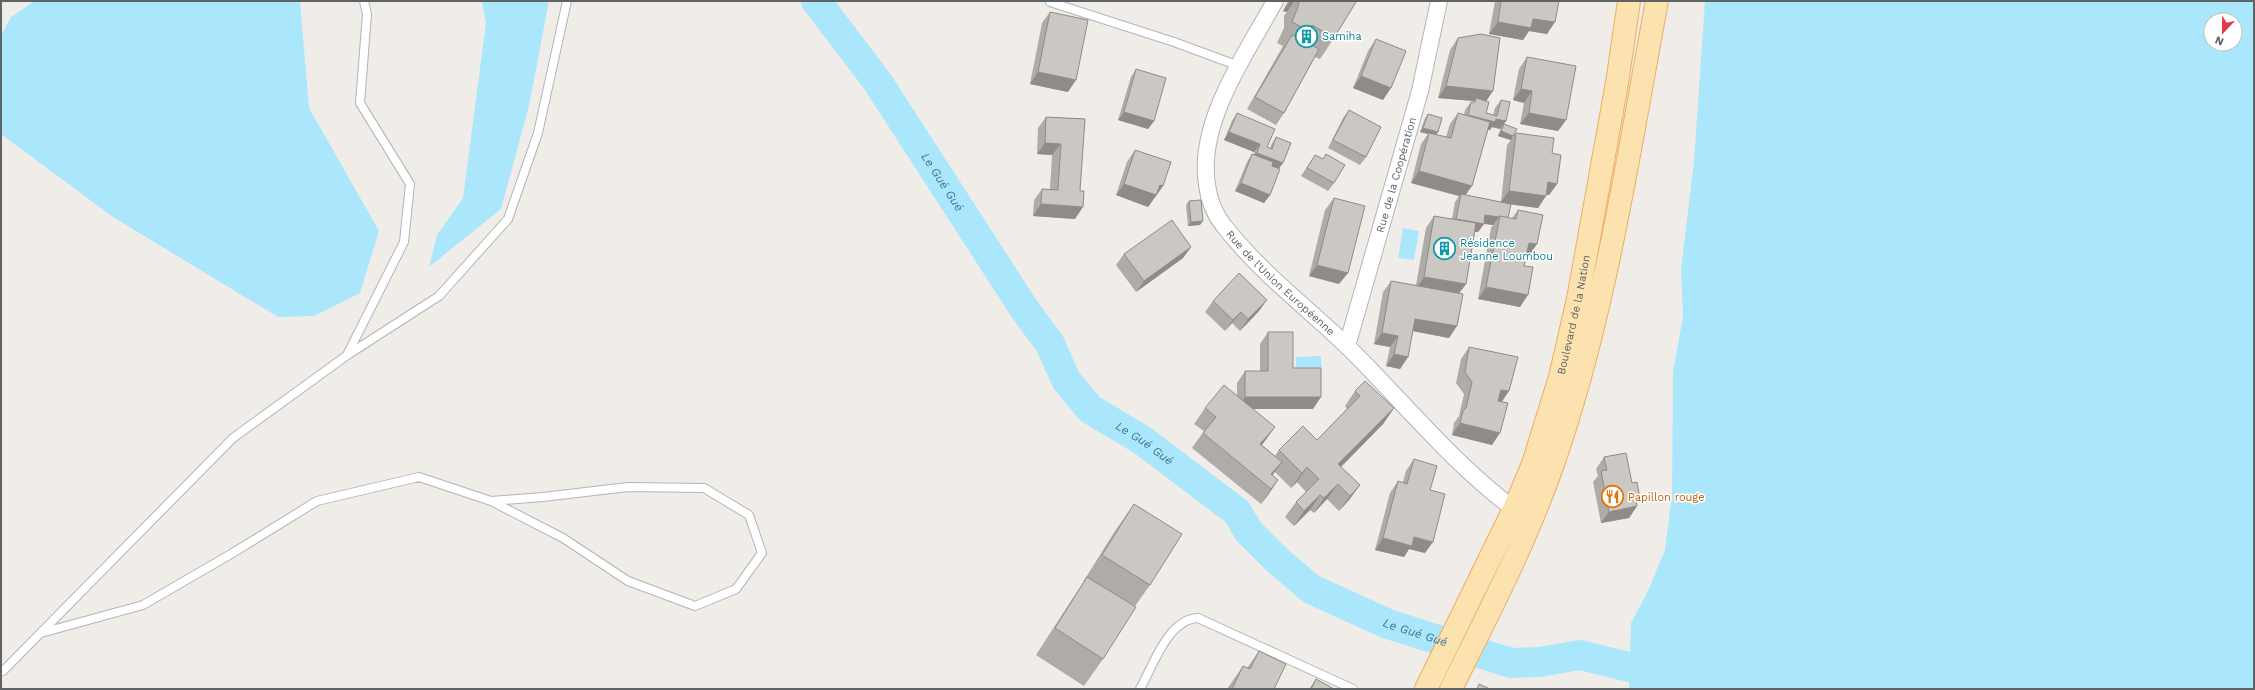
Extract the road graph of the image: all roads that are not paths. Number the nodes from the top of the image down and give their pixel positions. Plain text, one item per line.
1 (364, 1) edge
2 (567, 1) edge
3 (1275, 1) edge
4 (1440, 1) edge
5 (1628, 1) edge
6 (1657, 1) edge
7 (1050, 2) dead end
8 (1239, 66) junction
9 (1347, 346) junction
10 (346, 356) junction
11 (491, 501) junction
12 (1514, 510) junction
13 (41, 633) junction
14 (3, 671) dead end
15 (1428, 686) edge
16 (1453, 686) edge
17 (1140, 689) edge
18 (1353, 689) edge

1 - 10 lane
2 - 10 lane
3 - 8 street, Rue de l'Union Européenne
4 - 9 street, Rue de la Coopération
5 - 12 main road, Boulevard de la Nation
6 - 16 main road, Boulevard de la Nation
7 - 8 lane
8 - 9 street, Rue de l'Union Européenne
9 - 12 street, Rue de l'Union Européenne
10 - 13 lane
11 - 11 lane
11 - 13 lane
12 - 15 main road, Boulevard de la Nation
13 - 14 lane
17 - 18 lane

